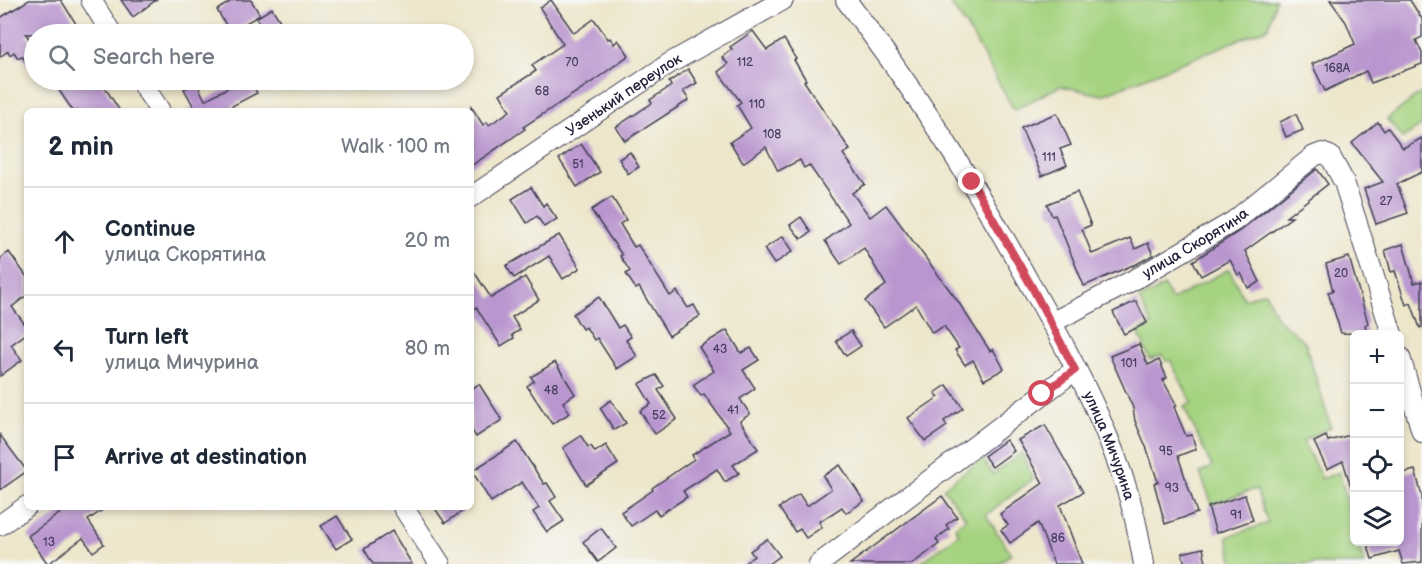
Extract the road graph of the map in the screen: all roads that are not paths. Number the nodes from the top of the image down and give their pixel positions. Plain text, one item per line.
1 (91, 0) edge
2 (783, 0) edge
3 (846, 0) edge
4 (106, 24) edge
5 (146, 90) edge
6 (158, 108) edge
7 (474, 194) edge
8 (1051, 323) junction
9 (1391, 330) edge
10 (1075, 370) junction
11 (1404, 371) edge
12 (1422, 432) edge
13 (24, 508) edge
14 (405, 510) edge
15 (0, 525) edge
16 (440, 564) edge
17 (819, 564) edge
18 (1144, 564) edge

1 - 4 street
2 - 7 street, Узенький переулок
3 - 8 street, улица Мичурина
5 - 6 street
8 - 9 street, улица Скорятина
8 - 10 street, улица Мичурина
10 - 17 street
10 - 18 street, улица Мичурина
11 - 12 street
13 - 15 street
14 - 16 street

